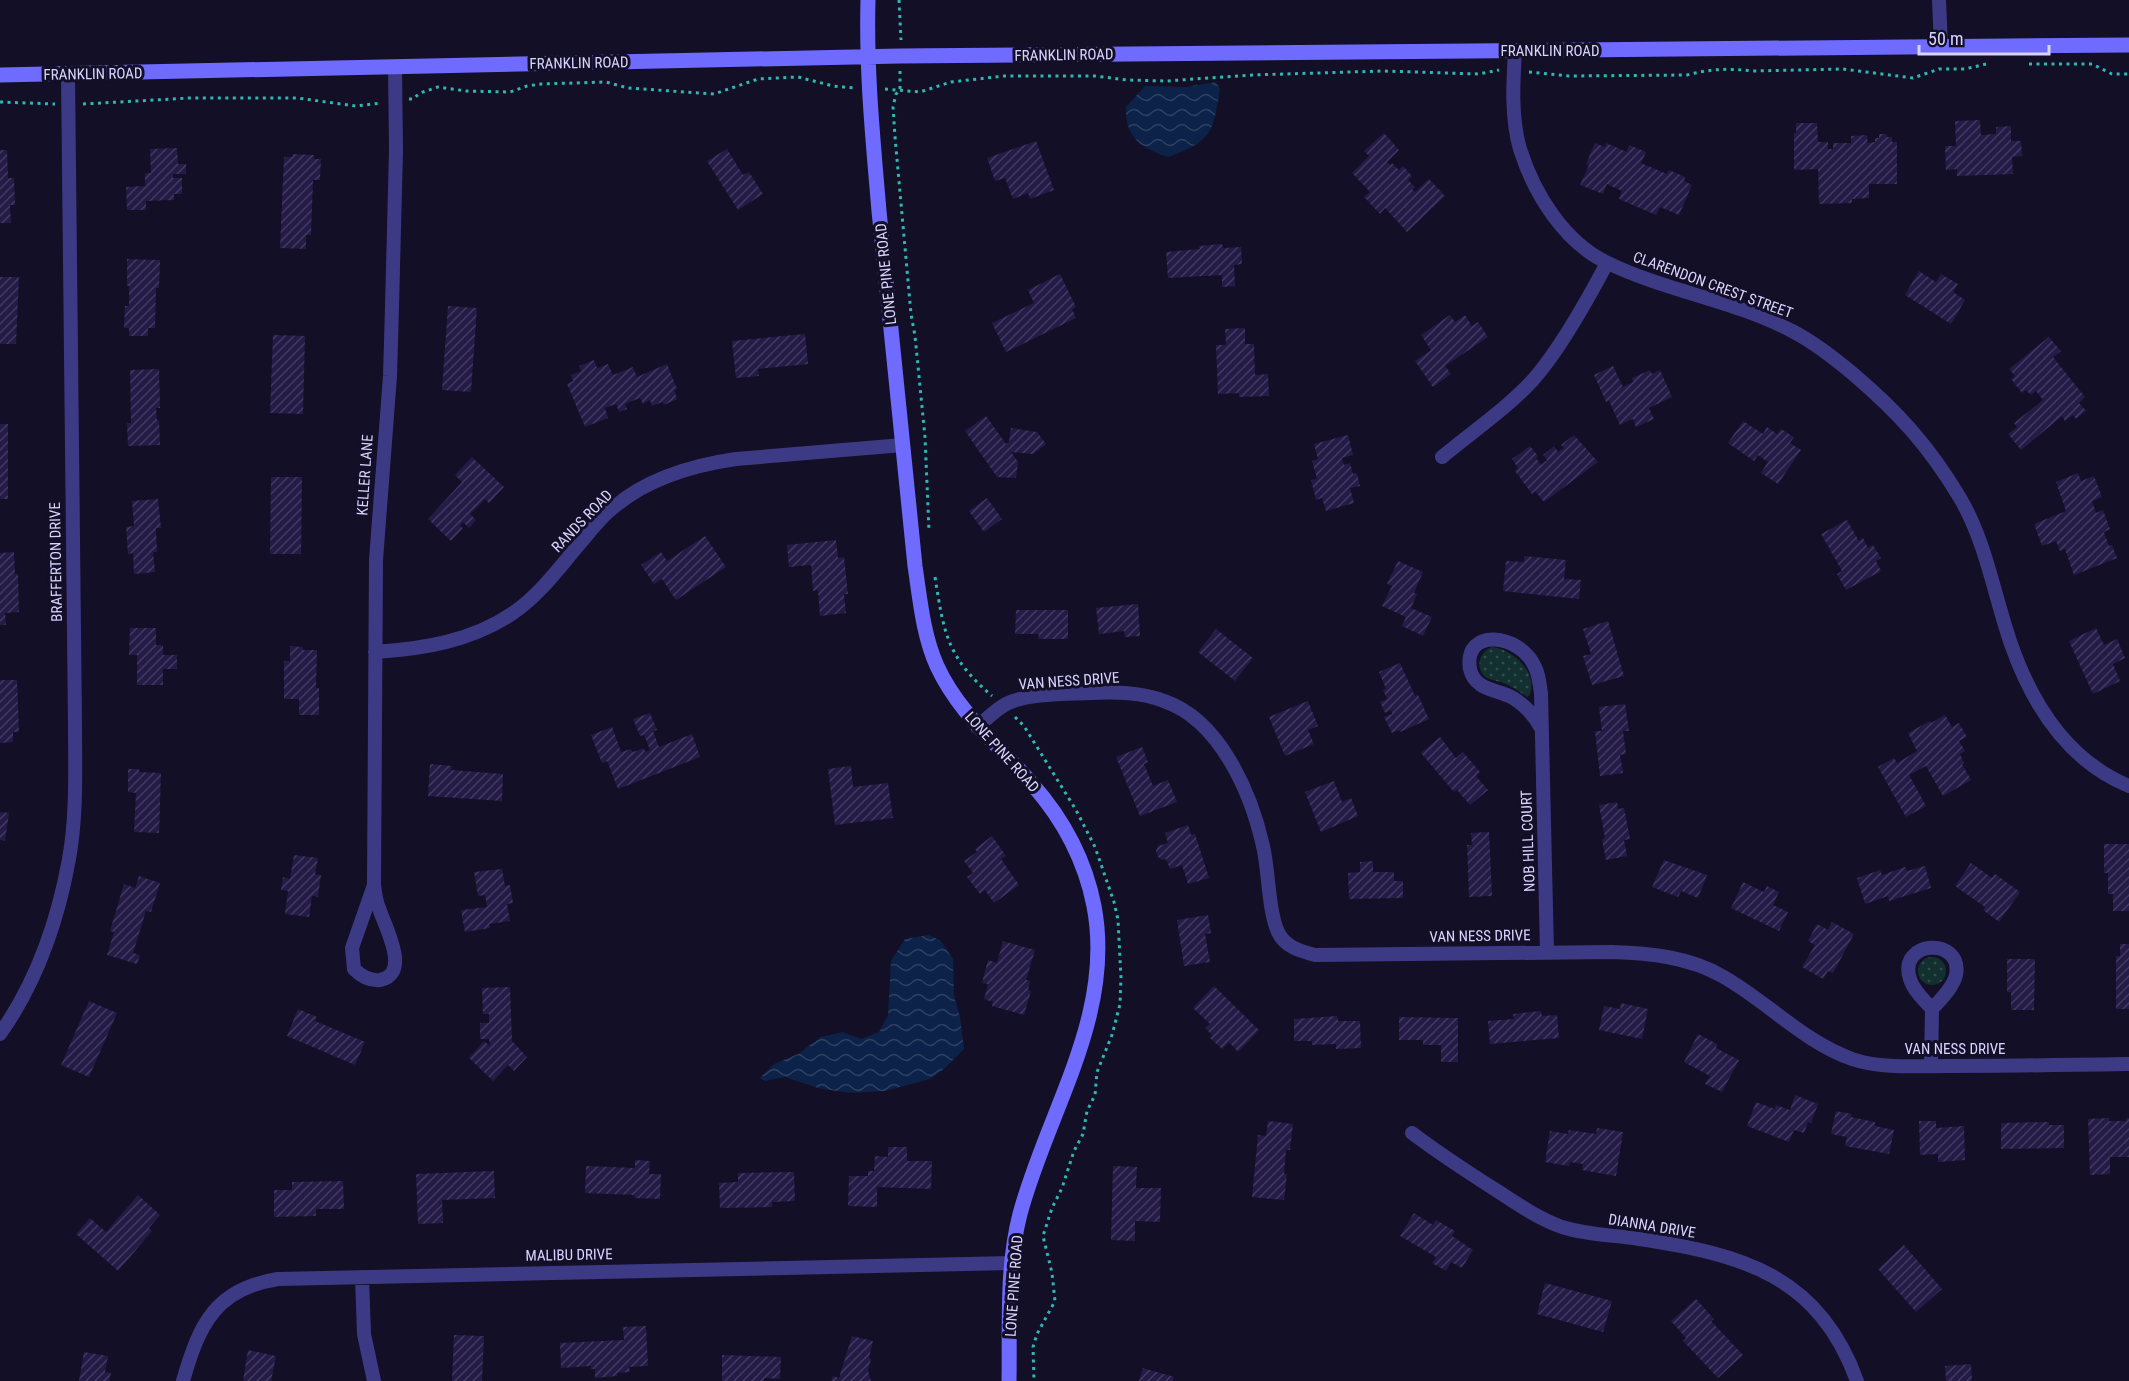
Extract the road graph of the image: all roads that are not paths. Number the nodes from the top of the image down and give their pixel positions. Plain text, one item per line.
1 (868, 0) edge
2 (1939, 0) edge
3 (2129, 45) edge
4 (1941, 47) junction
5 (1515, 51) junction
6 (867, 57) junction
7 (395, 68) junction
8 (0, 75) edge
9 (68, 75) junction
10 (1607, 263) junction
11 (903, 445) junction
12 (1442, 457) dead end
13 (375, 652) junction
14 (977, 728) junction
15 (1541, 728) junction
16 (2129, 786) edge
17 (374, 885) junction
18 (1547, 952) junction
19 (1932, 1009) dead end
20 (0, 1034) edge
21 (2129, 1064) edge
22 (1931, 1066) junction
23 (1412, 1133) dead end
24 (1012, 1263) junction
25 (362, 1277) junction
26 (183, 1381) edge
27 (374, 1381) edge
28 (1009, 1381) edge
29 (1857, 1381) edge

1 - 6 street, LONE PINE ROAD
2 - 4 street
3 - 4 street, FRANKLIN ROAD
4 - 5 street, FRANKLIN ROAD
5 - 6 street, FRANKLIN ROAD
5 - 10 street, CLARENDON CREST STREET
6 - 7 street, FRANKLIN ROAD
6 - 11 street, LONE PINE ROAD
7 - 9 street, FRANKLIN ROAD
7 - 13 street, KELLER LANE
8 - 9 street, FRANKLIN ROAD
9 - 20 street, BRAFFERTON DRIVE
10 - 12 street
10 - 16 street, CLARENDON CREST STREET
11 - 13 street, RANDS ROAD
11 - 14 street, LONE PINE ROAD
13 - 17 street, KELLER LANE
14 - 18 street, VAN NESS DRIVE
14 - 24 street, LONE PINE ROAD
15 - 15 street, NOB HILL COURT
15 - 18 street, NOB HILL COURT
17 - 17 street, KELLER LANE
18 - 22 street, VAN NESS DRIVE
19 - 22 street
21 - 22 street, VAN NESS DRIVE
23 - 29 street, DIANNA DRIVE
24 - 25 street, MALIBU DRIVE
24 - 28 street, LONE PINE ROAD
25 - 26 street, MALIBU DRIVE
25 - 27 street

